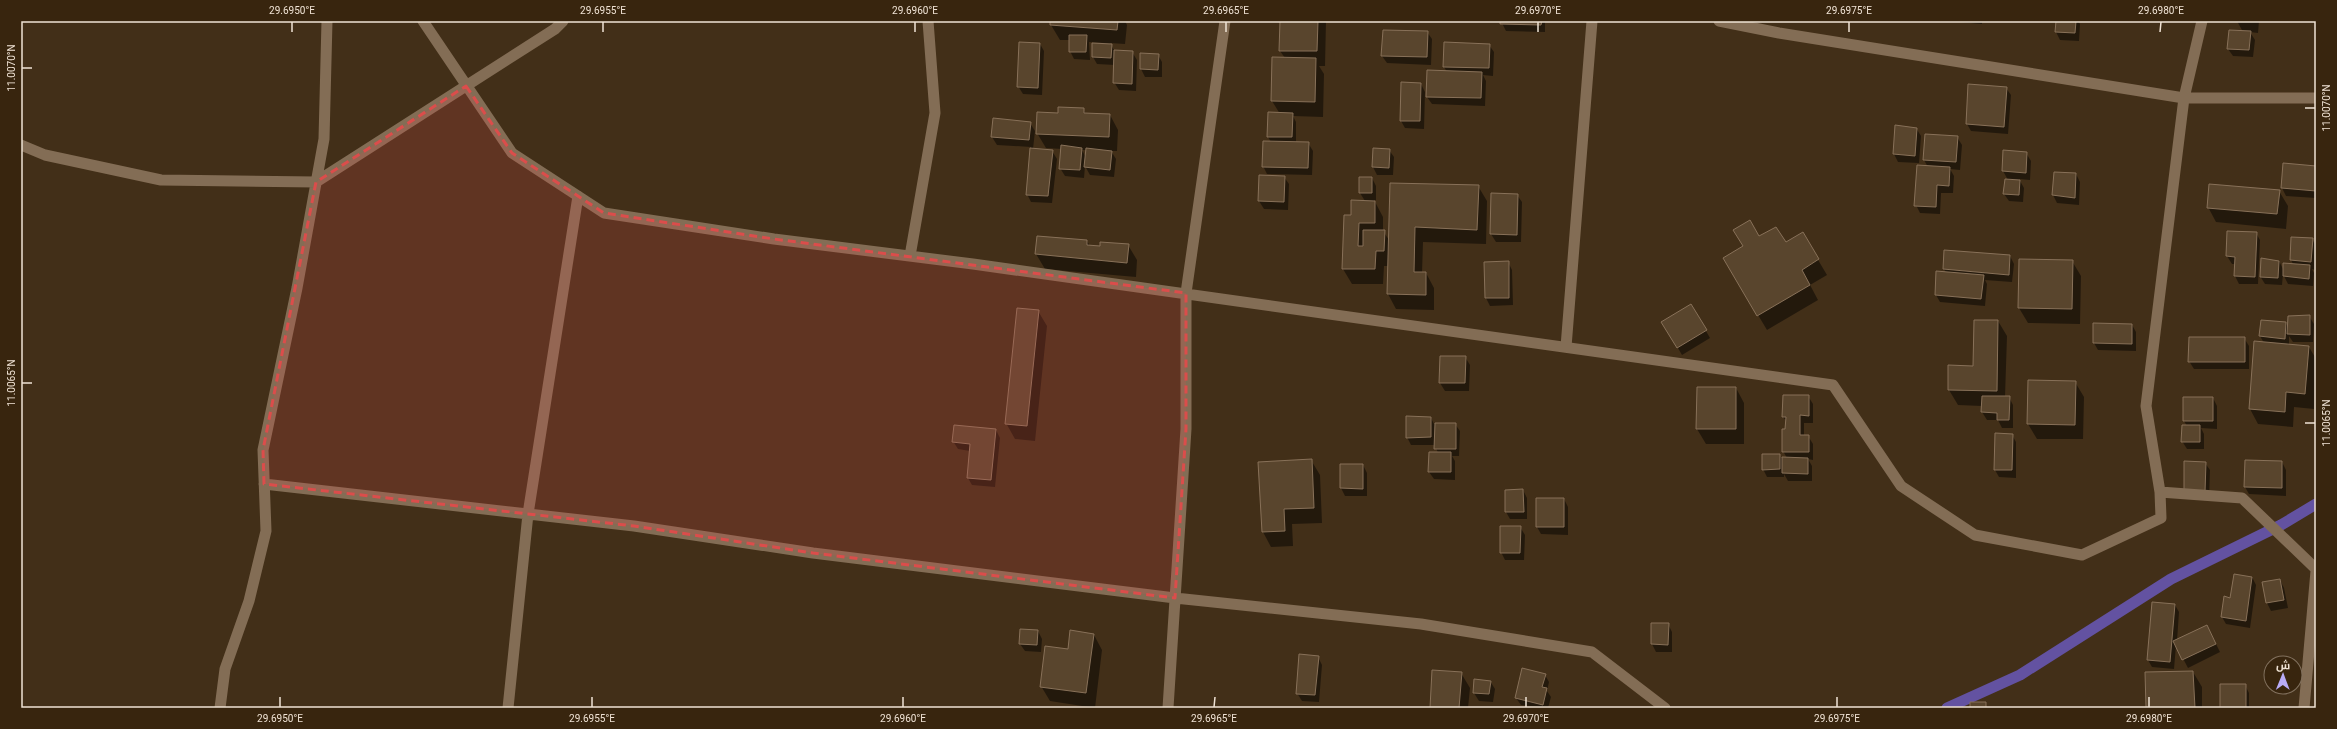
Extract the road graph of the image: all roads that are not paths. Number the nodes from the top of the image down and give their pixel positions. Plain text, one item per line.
1 (327, 21) edge
2 (423, 21) edge
3 (563, 21) edge
4 (928, 21) edge
5 (1225, 21) edge
6 (1592, 21) edge
7 (1719, 21) edge
8 (2202, 21) edge
9 (466, 86) junction
10 (2184, 98) junction
11 (2316, 98) edge
12 (21, 145) edge
13 (316, 182) junction
14 (578, 196) junction
15 (910, 256) junction
16 (1186, 293) junction
17 (1566, 347) junction
18 (264, 484) junction
19 (2160, 492) junction
20 (528, 514) junction
21 (2316, 570) edge
22 (1175, 598) junction
23 (220, 708) edge
24 (508, 708) edge
25 (1168, 708) edge
26 (1665, 708) edge
27 (2304, 708) edge

1 - 13 street
2 - 9 street
3 - 9 street
4 - 15 street
5 - 16 street
6 - 17 street
7 - 10 street
8 - 10 street
9 - 13 street
9 - 14 street
10 - 11 street
10 - 19 street
12 - 13 street
13 - 18 street
14 - 15 street
14 - 20 street
15 - 16 street
16 - 17 street
16 - 22 street
17 - 19 street
18 - 20 street
18 - 23 street
19 - 21 street
20 - 22 street
20 - 24 street
21 - 27 street
22 - 25 street
22 - 26 street

